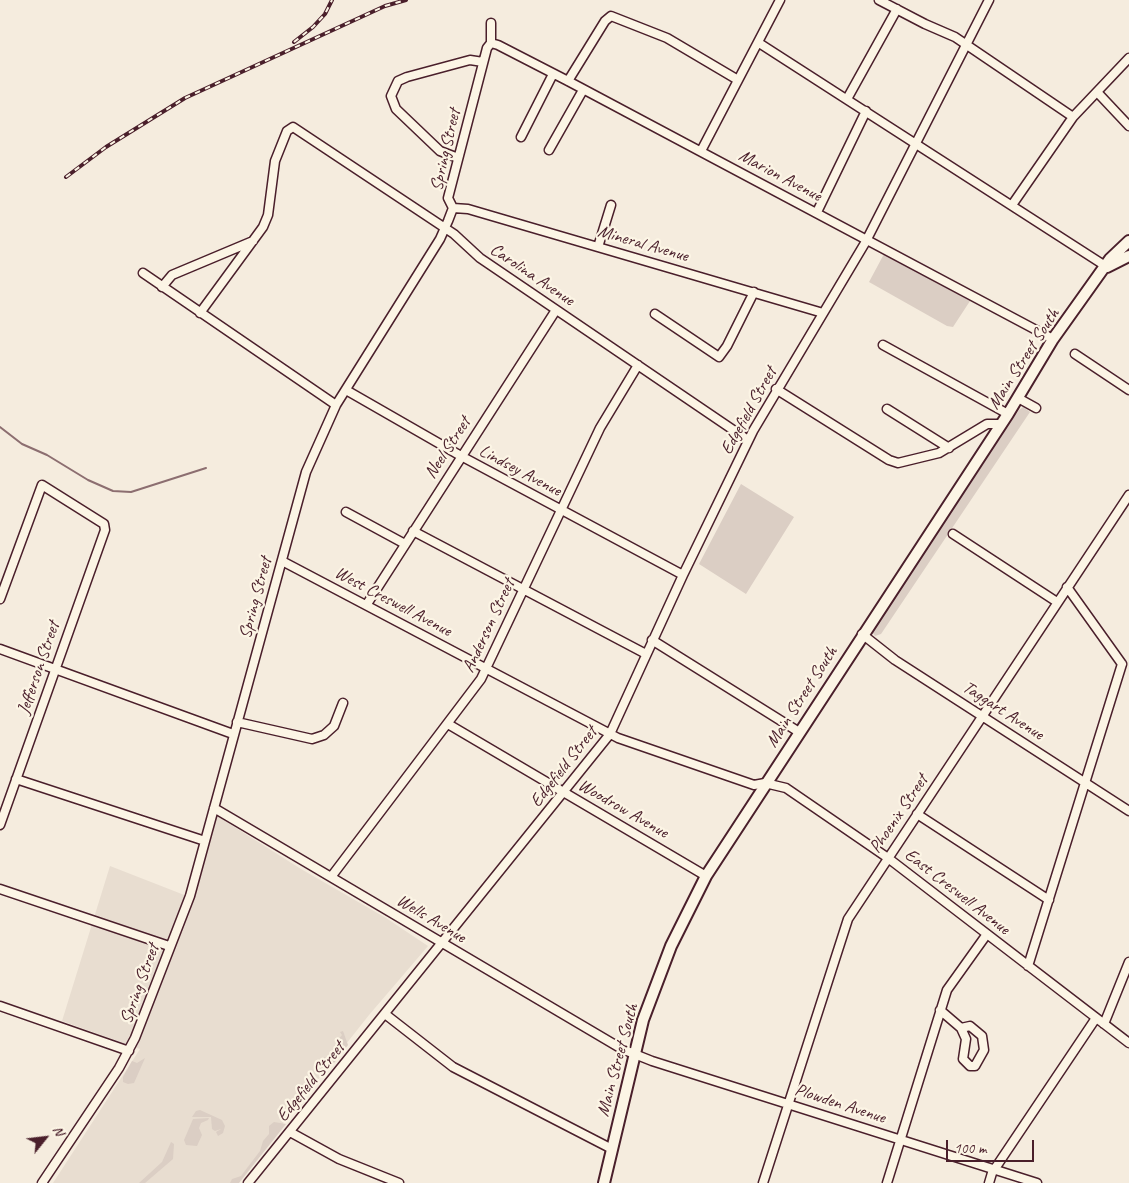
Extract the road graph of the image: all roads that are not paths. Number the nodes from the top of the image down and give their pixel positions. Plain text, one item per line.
1 (780, 0) edge
2 (879, 0) edge
3 (989, 0) edge
4 (896, 9) junction
5 (491, 23) dead end
6 (491, 43) junction
7 (759, 43) junction
8 (966, 44) junction
9 (1129, 58) edge
10 (483, 62) junction
11 (553, 74) junction
12 (738, 80) junction
13 (568, 81) junction
14 (583, 90) junction
15 (1097, 92) junction
16 (847, 99) junction
17 (866, 111) junction
18 (1073, 117) junction
19 (1129, 126) edge
20 (521, 137) dead end
21 (916, 143) junction
22 (550, 150) dead end
23 (701, 151) junction
24 (458, 158) junction
25 (611, 205) dead end
26 (1012, 205) junction
27 (453, 208) junction
28 (817, 212) junction
29 (445, 229) junction
30 (867, 239) junction
31 (253, 241) junction
32 (1129, 242) edge
33 (598, 247) junction
34 (1129, 256) edge
35 (1107, 267) junction
36 (142, 274) dead end
37 (162, 287) junction
38 (754, 292) junction
39 (556, 310) junction
40 (200, 313) junction
41 (823, 313) junction
42 (655, 314) dead end
43 (1054, 339) junction
44 (883, 344) dead end
45 (1075, 354) dead end
46 (638, 365) junction
47 (346, 390) junction
48 (776, 390) junction
49 (1129, 390) edge
50 (1018, 398) junction
51 (336, 405) junction
52 (1036, 408) dead end
53 (887, 409) dead end
54 (1008, 414) junction
55 (1001, 424) junction
56 (748, 440) junction
57 (949, 448) junction
58 (461, 456) junction
59 (1129, 495) edge
60 (560, 509) junction
61 (346, 512) dead end
62 (413, 530) junction
63 (953, 534) dead end
64 (405, 544) junction
65 (282, 560) junction
66 (683, 575) junction
67 (1067, 587) junction
68 (523, 588) junction
69 (0, 599) edge
70 (1057, 602) junction
71 (367, 604) junction
72 (862, 634) junction
73 (652, 640) junction
74 (0, 649) edge
75 (646, 654) junction
76 (1126, 666) edge
77 (486, 668) junction
78 (55, 669) junction
79 (343, 703) dead end
80 (982, 716) junction
81 (237, 722) junction
82 (448, 724) junction
83 (799, 732) junction
84 (233, 734) junction
85 (610, 734) junction
86 (16, 778) junction
87 (765, 783) junction
88 (1085, 783) junction
89 (564, 792) junction
90 (214, 808) junction
91 (1129, 811) edge
92 (917, 814) junction
93 (0, 825) edge
94 (205, 841) junction
95 (888, 858) junction
96 (706, 876) junction
97 (331, 877) junction
98 (0, 889) edge
99 (1049, 900) junction
100 (987, 934) junction
101 (442, 943) junction
102 (170, 946) junction
103 (1129, 962) edge
104 (1028, 966) junction
105 (0, 1006) edge
106 (940, 1010) junction
107 (385, 1014) junction
108 (1096, 1018) junction
109 (1104, 1024) junction
110 (961, 1028) junction
111 (1129, 1043) edge
112 (129, 1052) junction
113 (634, 1053) junction
114 (788, 1103) junction
115 (290, 1132) junction
116 (901, 1139) junction
117 (612, 1149) junction
118 (994, 1169) junction
119 (42, 1183) edge
120 (248, 1183) edge
121 (399, 1183) edge
122 (604, 1183) edge
123 (763, 1183) edge
124 (887, 1183) edge
125 (988, 1183) edge
126 (1037, 1183) edge

1 - 7 street
2 - 4 street
3 - 8 street, Edgefield Street
4 - 8 street
4 - 16 street
5 - 6 street, Spring Street
6 - 10 street, Spring Street
6 - 11 street, Marion Avenue
7 - 12 street
7 - 16 street
8 - 18 street
8 - 21 street, Edgefield Street
9 - 15 street
10 - 24 street, Spring Street
10 - 24 street
11 - 13 street, Marion Avenue
11 - 20 street
12 - 13 street
12 - 23 street
13 - 14 street, Marion Avenue
14 - 22 street
14 - 23 street, Marion Avenue
15 - 18 street
15 - 19 street
16 - 17 street
17 - 21 street
17 - 28 street
18 - 26 street
21 - 26 street
21 - 30 street, Edgefield Street
23 - 28 street, Marion Avenue
24 - 27 street, Spring Street
25 - 33 street
26 - 35 street
27 - 29 street, Spring Street
27 - 33 street, Mineral Avenue
28 - 30 street, Marion Avenue
29 - 31 street, Carolina Avenue
29 - 39 street, Carolina Avenue
29 - 47 street, Spring Street
30 - 41 street, Edgefield Street
30 - 43 street, Marion Avenue
31 - 37 street
31 - 40 street
32 - 35 main road, Main Street South
33 - 38 street, Mineral Avenue
34 - 35 main road, Main Street South
35 - 43 main road, Main Street South
36 - 37 street
37 - 40 street
38 - 41 street, Mineral Avenue
38 - 42 street
39 - 46 street, Carolina Avenue
39 - 58 street, Neel Street
40 - 51 street
41 - 48 street, Edgefield Street
43 - 50 main road, Main Street South
44 - 54 street
45 - 49 street
46 - 56 street, Carolina Avenue
46 - 60 street, Anderson Street
47 - 51 street, Spring Street
47 - 58 street, Lindsey Avenue
48 - 56 street, Edgefield Street
48 - 57 street
50 - 52 street
50 - 54 main road, Main Street South
51 - 65 street, Spring Street
53 - 57 street
54 - 55 main road, Main Street South
55 - 57 street
55 - 72 main road, Main Street South
56 - 66 street, Edgefield Street
58 - 60 street, Lindsey Avenue
58 - 62 street, Neel Street
59 - 67 street, Phoenix Street
60 - 66 street, Lindsey Avenue
60 - 68 street, Anderson Street
61 - 64 street
62 - 64 street, Neel Street
62 - 68 street
63 - 70 street
64 - 71 street, Neel Street
65 - 71 street, West Creswell Avenue
65 - 81 street, Spring Street
66 - 73 street, Edgefield Street
67 - 70 street, Phoenix Street
67 - 76 street
68 - 75 street
68 - 77 street, Anderson Street
69 - 78 street, Jefferson Street
70 - 80 street, Phoenix Street
71 - 77 street, West Creswell Avenue
72 - 80 street, Taggart Avenue
72 - 83 main road, Main Street South
73 - 75 street, Edgefield Street
73 - 83 street
74 - 78 street
75 - 85 street, Edgefield Street
76 - 88 street
77 - 82 street, Anderson Street
77 - 85 street, West Creswell Avenue
78 - 84 street
78 - 86 street, Jefferson Street
79 - 81 street
80 - 88 street, Taggart Avenue
80 - 92 street, Phoenix Street
81 - 84 street, Spring Street
82 - 89 street, Woodrow Avenue
82 - 97 street, Anderson Street
83 - 87 main road, Main Street South
84 - 90 street, Spring Street
85 - 87 street, West Creswell Avenue
85 - 89 street, Edgefield Street
86 - 93 street, Jefferson Street
86 - 94 street
87 - 95 street, East Creswell Avenue
87 - 96 main road, Main Street South
88 - 91 street, Taggart Avenue
88 - 99 street
89 - 96 street, Woodrow Avenue
89 - 101 street, Edgefield Street
90 - 94 street, Spring Street
90 - 97 street, Wells Avenue
92 - 95 street, Phoenix Street
92 - 99 street
94 - 102 street, Spring Street
95 - 100 street, East Creswell Avenue
95 - 114 street, Phoenix Street
96 - 113 main road, Main Street South
97 - 101 street, Wells Avenue
98 - 102 street
99 - 104 street
100 - 104 street, East Creswell Avenue
100 - 106 street
101 - 107 street, Edgefield Street
101 - 113 street, Wells Avenue
102 - 112 street, Spring Street
103 - 109 street
104 - 108 street, East Creswell Avenue
105 - 112 street
106 - 110 street
106 - 116 street
107 - 115 street, Edgefield Street
107 - 117 street
108 - 109 street, East Creswell Avenue
108 - 118 street
109 - 111 street, East Creswell Avenue
110 - 110 street
112 - 119 street, Spring Street
113 - 114 street, Plowden Avenue
113 - 117 main road, Main Street South
114 - 116 street, Plowden Avenue
114 - 123 street, Phoenix Street
115 - 120 street, Edgefield Street
115 - 121 street
116 - 118 street, Plowden Avenue
116 - 124 street
117 - 122 main road, Main Street South
118 - 125 street
118 - 126 street, Plowden Avenue

